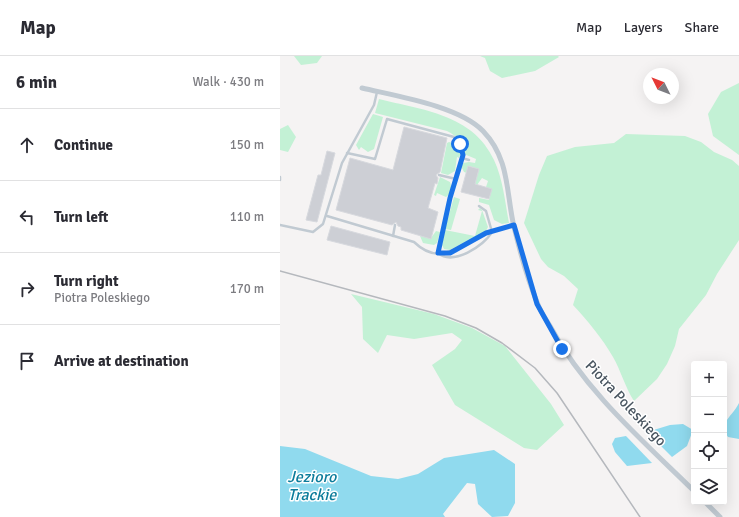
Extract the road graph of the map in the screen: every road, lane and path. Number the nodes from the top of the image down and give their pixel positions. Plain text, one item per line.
1 (362, 88) dead end
2 (377, 92) junction
3 (347, 153) junction
4 (462, 158) junction
5 (469, 160) dead end
6 (439, 175) dead end
7 (456, 179) junction
8 (479, 206) dead end
9 (327, 216) junction
10 (280, 225) edge
11 (395, 225) dead end
12 (514, 225) junction
13 (492, 232) junction
14 (393, 236) junction
15 (438, 253) junction
16 (691, 488) edge
17 (708, 505) edge
18 (720, 517) edge

1 - 2 street, Piotra Poleskiego
2 - 3 lane
2 - 12 street, Piotra Poleskiego
3 - 4 lane
3 - 9 lane
4 - 5 lane
4 - 7 lane
6 - 7 lane
7 - 15 lane
8 - 13 lane
9 - 10 lane
9 - 14 lane
11 - 14 lane
12 - 13 lane
12 - 16 street, Piotra Poleskiego
13 - 15 lane
13 - 15 lane
14 - 15 lane
17 - 18 street

